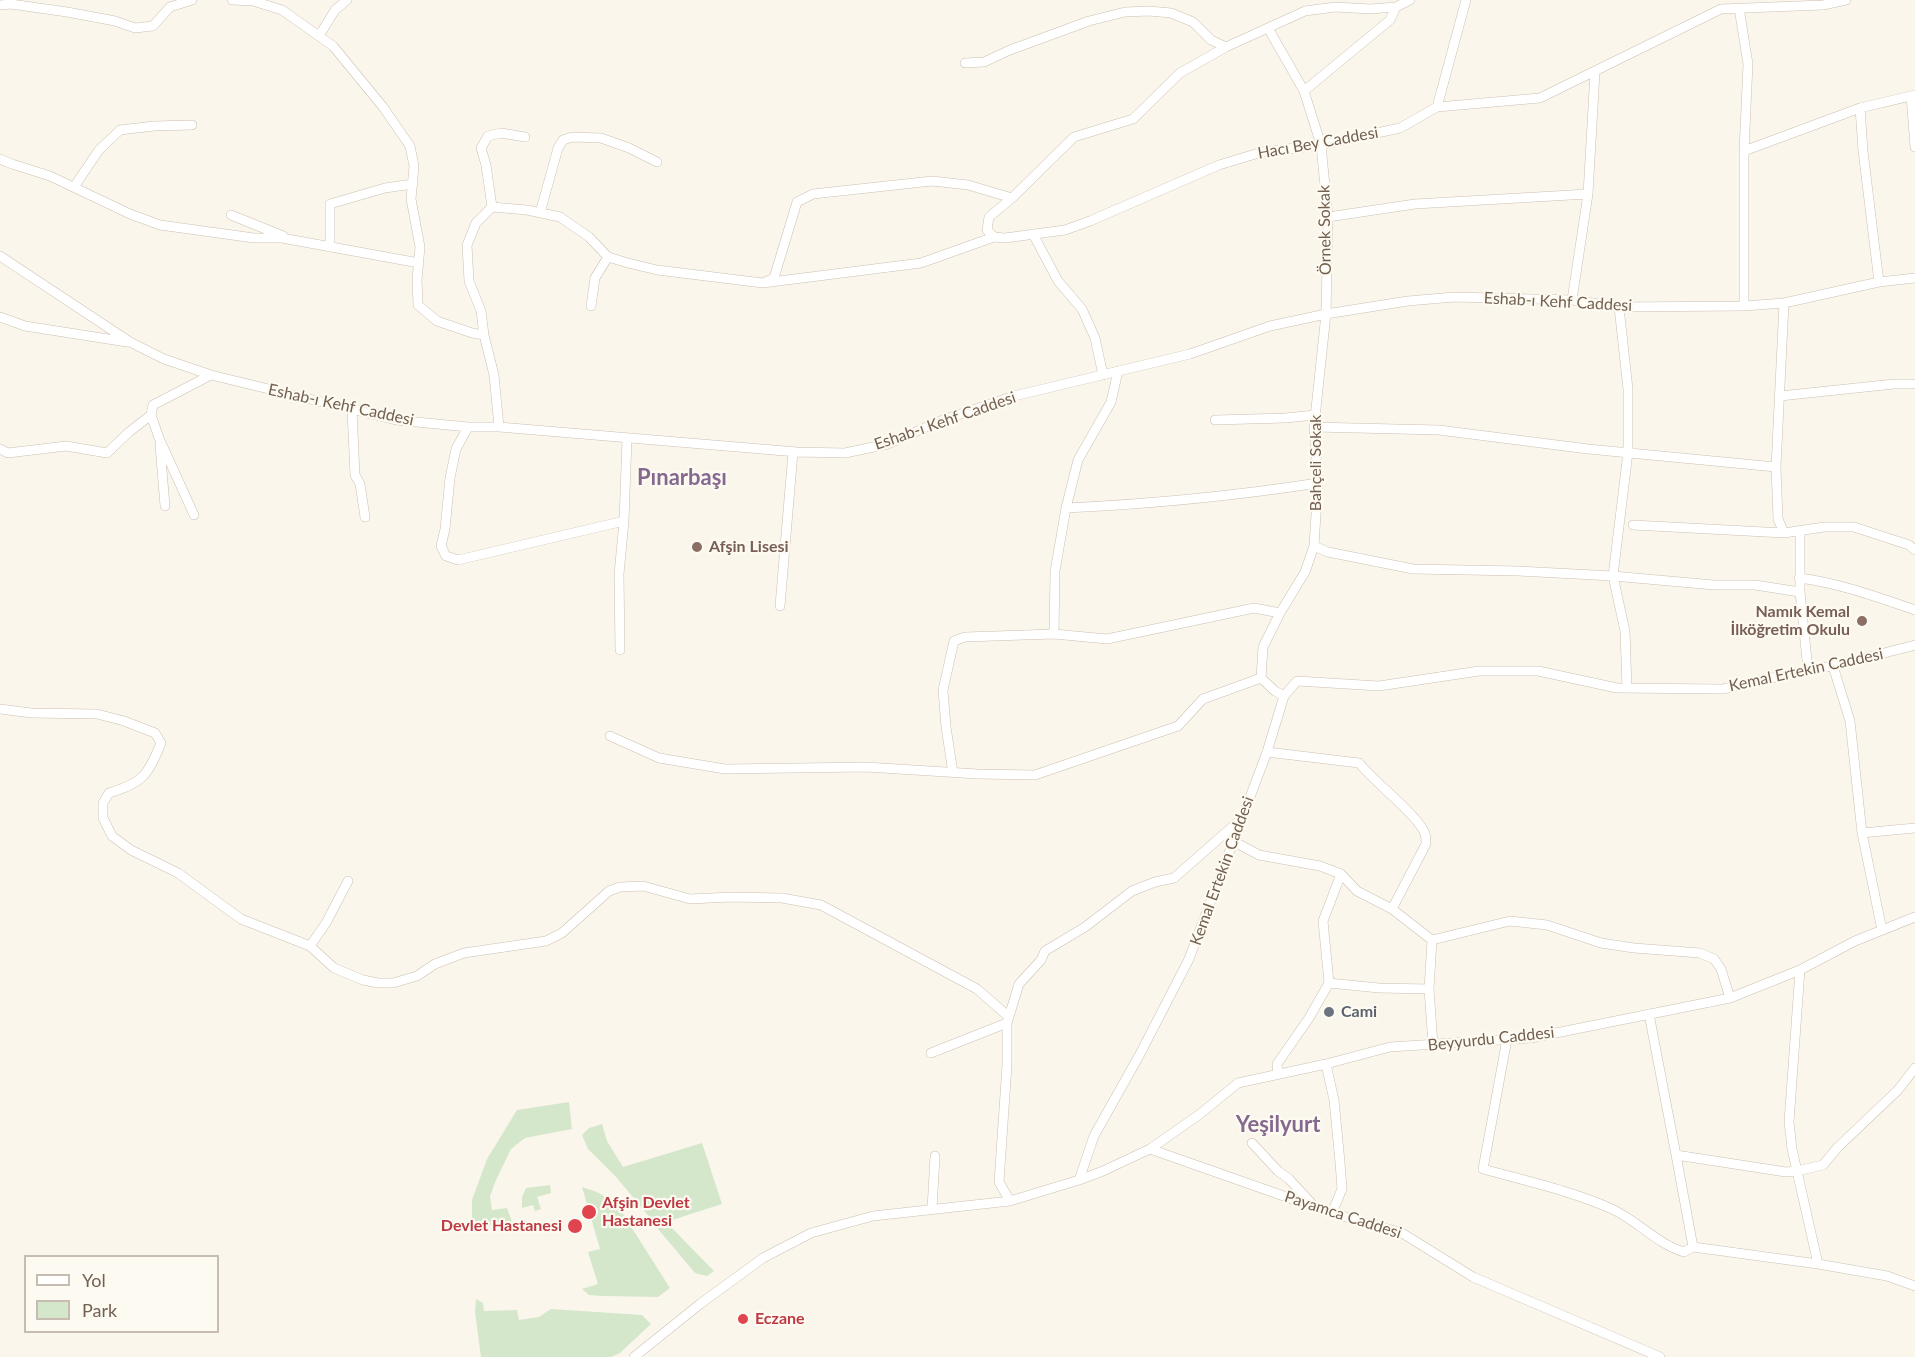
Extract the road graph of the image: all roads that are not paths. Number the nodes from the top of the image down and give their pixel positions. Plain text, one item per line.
1 (192, 0) edge
2 (232, 0) edge
3 (347, 0) edge
4 (1300, 0) edge
5 (1410, 0) edge
6 (1466, 0) edge
7 (1846, 0) edge
8 (1773, 3) edge
9 (0, 5) edge
10 (282, 5) edge
11 (1395, 7) junction
12 (1739, 8) junction
13 (1305, 11) junction
14 (1268, 28) junction
15 (319, 36) junction
16 (1226, 46) junction
17 (965, 63) dead end
18 (1595, 72) junction
19 (1304, 91) junction
20 (1913, 96) edge
21 (1437, 107) junction
22 (1860, 108) junction
23 (192, 125) dead end
24 (525, 137) dead end
25 (1321, 145) junction
26 (1915, 147) edge
27 (1744, 151) junction
28 (0, 159) edge
29 (657, 162) dead end
30 (412, 184) junction
31 (74, 187) junction
32 (1588, 194) junction
33 (1012, 198) junction
34 (492, 207) junction
35 (540, 213) junction
36 (231, 215) dead end
37 (1328, 217) junction
38 (1033, 234) junction
39 (994, 237) junction
40 (294, 240) junction
41 (330, 247) junction
42 (0, 256) edge
43 (608, 257) junction
44 (419, 263) junction
45 (1915, 278) edge
46 (1879, 282) junction
47 (763, 283) junction
48 (1572, 300) junction
49 (1784, 303) junction
50 (591, 306) dead end
51 (1743, 306) junction
52 (1619, 307) junction
53 (1326, 314) junction
54 (0, 317) edge
55 (484, 335) junction
56 (130, 342) junction
57 (1118, 371) junction
58 (211, 375) junction
59 (1103, 375) junction
60 (1915, 384) edge
61 (1780, 396) junction
62 (352, 410) junction
63 (151, 415) junction
64 (1315, 415) junction
65 (1215, 420) dead end
66 (468, 427) junction
67 (499, 427) junction
68 (1314, 427) junction
69 (159, 438) junction
70 (627, 438) junction
71 (0, 449) edge
72 (793, 452) junction
73 (1628, 452) junction
74 (1776, 466) junction
75 (1318, 483) junction
76 (165, 506) dead end
77 (1066, 508) junction
78 (194, 515) dead end
79 (365, 516) dead end
80 (624, 521) junction
81 (1633, 525) dead end
82 (1800, 531) junction
83 (1784, 533) junction
84 (1314, 546) junction
85 (1915, 550) edge
86 (1612, 576) junction
87 (1799, 578) junction
88 (1800, 592) junction
89 (780, 606) dead end
90 (1915, 610) edge
91 (1280, 614) junction
92 (1054, 634) junction
93 (1915, 645) edge
94 (620, 650) dead end
95 (1833, 666) junction
96 (1808, 670) junction
97 (1261, 678) junction
98 (1627, 688) junction
99 (1284, 696) junction
100 (0, 709) edge
101 (610, 736) dead end
102 (1267, 753) junction
103 (953, 773) junction
104 (1241, 819) junction
105 (1915, 828) edge
106 (1862, 833) junction
107 (1233, 841) junction
108 (1341, 874) junction
109 (348, 881) dead end
110 (1392, 909) junction
111 (1915, 917) edge
112 (1882, 930) junction
113 (1432, 940) junction
114 (310, 946) junction
115 (1800, 970) junction
116 (1329, 982) junction
117 (1429, 989) junction
118 (1730, 998) junction
119 (1649, 1014) junction
120 (1008, 1020) junction
121 (1507, 1039) junction
122 (1433, 1045) junction
123 (931, 1053) dead end
124 (1326, 1064) junction
125 (1915, 1068) edge
126 (1278, 1074) junction
127 (1252, 1143) dead end
128 (1150, 1149) junction
129 (1676, 1155) junction
130 (935, 1156) dead end
131 (1797, 1171) junction
132 (1079, 1180) junction
133 (1010, 1201) junction
134 (1316, 1207) junction
135 (932, 1209) junction
136 (1332, 1213) junction
137 (1693, 1247) junction
138 (1818, 1264) junction
139 (1915, 1286) edge
140 (634, 1357) edge
141 (1660, 1357) edge

1 - 9 street
2 - 10 street
3 - 15 street
4 - 13 street
5 - 11 street
6 - 21 street
7 - 8 street, Hacı Bey Caddesi
8 - 12 street, Hacı Bey Caddesi
10 - 15 street
11 - 13 street
11 - 19 street
12 - 18 street, Hacı Bey Caddesi
12 - 27 street
13 - 14 street
14 - 16 street
14 - 19 street, Örnek Sokak
15 - 30 street
16 - 17 street
16 - 33 street
18 - 21 street, Hacı Bey Caddesi
18 - 32 street
19 - 25 street, Örnek Sokak
20 - 22 street
20 - 26 street
21 - 25 street, Hacı Bey Caddesi
22 - 27 street
22 - 46 street
23 - 31 street
24 - 34 street
25 - 37 street, Örnek Sokak
25 - 38 street, Hacı Bey Caddesi
27 - 51 street
28 - 31 street
29 - 35 street
30 - 41 street
30 - 44 street
31 - 40 street
32 - 37 street
32 - 48 street
33 - 39 street
33 - 47 street
34 - 35 street
34 - 55 street
35 - 43 street
36 - 40 street
37 - 53 street, Örnek Sokak
38 - 39 street, Hacı Bey Caddesi
38 - 59 street
39 - 47 street, Hacı Bey Caddesi
40 - 41 street
41 - 44 street
42 - 56 street, Eshab-ı Kehf Caddesi
43 - 47 street, Hacı Bey Caddesi
43 - 50 street
44 - 55 street
45 - 46 street, Eshab-ı Kehf Caddesi
46 - 49 street, Eshab-ı Kehf Caddesi
48 - 52 street, Eshab-ı Kehf Caddesi
48 - 53 street, Eshab-ı Kehf Caddesi
49 - 51 street, Eshab-ı Kehf Caddesi
49 - 61 street
51 - 52 street, Eshab-ı Kehf Caddesi
52 - 73 street
53 - 57 street, Eshab-ı Kehf Caddesi
53 - 64 street, Bahçeli Sokak
54 - 56 street
55 - 67 street
56 - 58 street, Eshab-ı Kehf Caddesi
57 - 59 street, Eshab-ı Kehf Caddesi
57 - 77 street
58 - 62 street, Eshab-ı Kehf Caddesi
58 - 63 street
59 - 72 street, Eshab-ı Kehf Caddesi
60 - 61 street
61 - 74 street
62 - 66 street, Eshab-ı Kehf Caddesi
62 - 79 street
63 - 69 street
63 - 71 street
64 - 65 street
64 - 68 street, Bahçeli Sokak
66 - 67 street, Eshab-ı Kehf Caddesi
66 - 80 street
67 - 70 street, Eshab-ı Kehf Caddesi
68 - 73 street
68 - 75 street, Bahçeli Sokak
69 - 76 street
69 - 78 street
70 - 72 street, Eshab-ı Kehf Caddesi
70 - 80 street
72 - 89 street
73 - 74 street
73 - 86 street
74 - 83 street
75 - 77 street
75 - 84 street, Bahçeli Sokak
77 - 92 street
80 - 94 street
81 - 83 street
82 - 83 street
82 - 85 street
82 - 87 street
84 - 86 street
84 - 91 street, Bahçeli Sokak
86 - 88 street
86 - 98 street
87 - 88 street
87 - 90 street
88 - 96 street
91 - 92 street
91 - 97 street, Bahçeli Sokak
92 - 103 street
93 - 95 street, Kemal Ertekin Caddesi
95 - 96 street, Kemal Ertekin Caddesi
95 - 106 street
96 - 98 street, Kemal Ertekin Caddesi
97 - 99 street
97 - 103 street
98 - 99 street, Kemal Ertekin Caddesi
99 - 102 street, Kemal Ertekin Caddesi
100 - 114 street
101 - 103 street
102 - 104 street, Kemal Ertekin Caddesi
102 - 110 street
104 - 107 street, Kemal Ertekin Caddesi
104 - 120 street
105 - 106 street
106 - 112 street
107 - 108 street
107 - 132 street, Kemal Ertekin Caddesi
108 - 110 street
108 - 116 street
109 - 114 street
110 - 113 street
111 - 112 street, Beyyurdu Caddesi
112 - 115 street, Beyyurdu Caddesi
113 - 117 street
113 - 118 street
114 - 120 street
115 - 118 street, Beyyurdu Caddesi
115 - 131 street
116 - 117 street
116 - 126 street
117 - 122 street
118 - 119 street, Beyyurdu Caddesi
119 - 121 street, Beyyurdu Caddesi
119 - 129 street
120 - 123 street
120 - 133 street
121 - 122 street, Beyyurdu Caddesi
121 - 137 street
122 - 124 street, Beyyurdu Caddesi
124 - 126 street, Beyyurdu Caddesi
124 - 136 street
125 - 131 street
126 - 128 street, Beyyurdu Caddesi
127 - 134 street
128 - 132 street, Beyyurdu Caddesi
128 - 134 street, Payamca Caddesi
129 - 131 street
129 - 137 street
130 - 135 street
131 - 138 street
132 - 133 street
133 - 135 street
134 - 136 street, Payamca Caddesi
135 - 140 street
136 - 141 street, Payamca Caddesi
137 - 138 street
138 - 139 street

